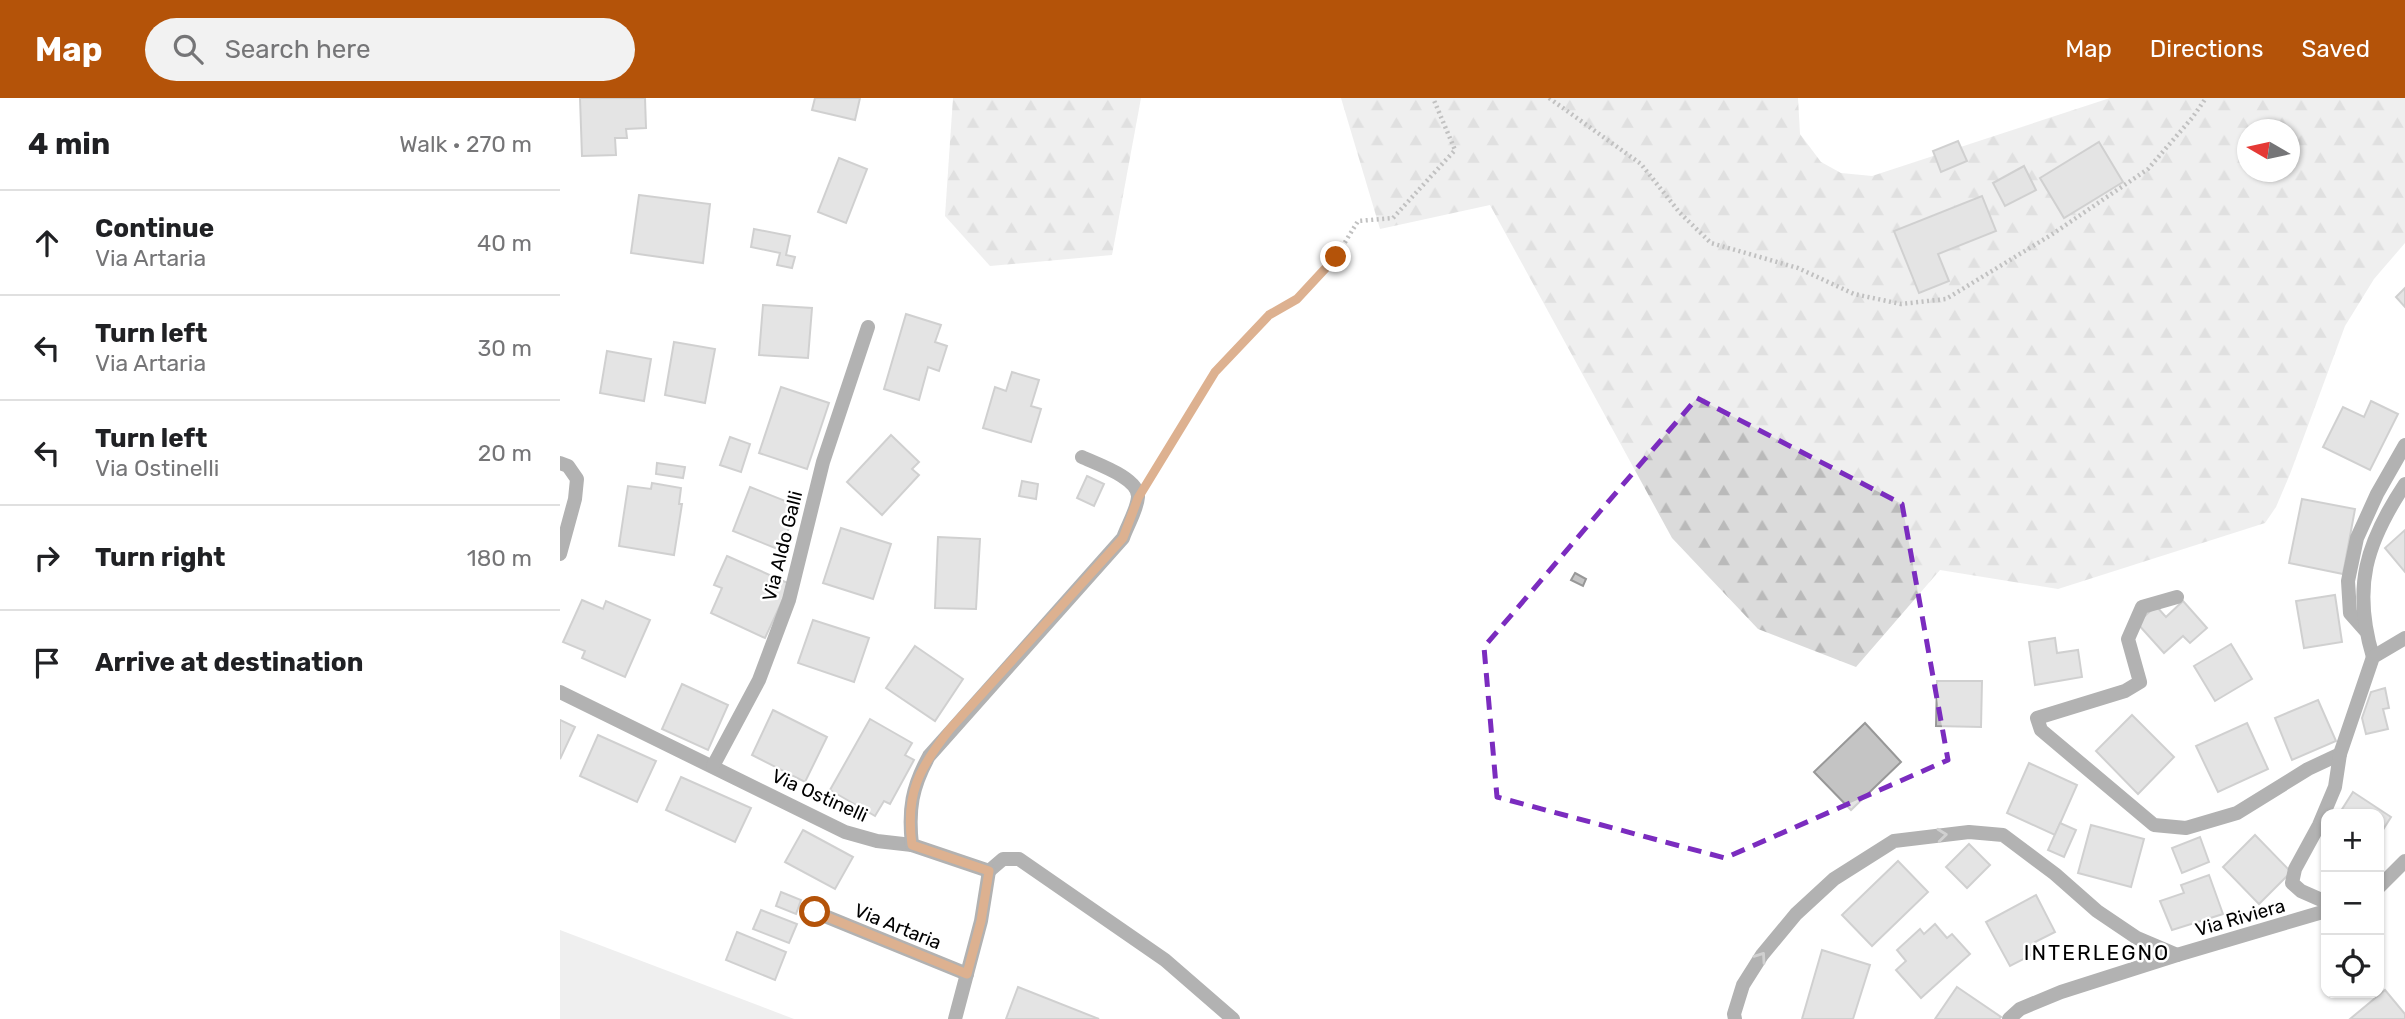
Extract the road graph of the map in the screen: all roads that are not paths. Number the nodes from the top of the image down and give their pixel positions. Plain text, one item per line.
1 (868, 327) dead end
2 (2405, 446) edge
3 (1082, 457) dead end
4 (560, 463) edge
5 (2405, 484) edge
6 (560, 554) edge
7 (2177, 597) dead end
8 (2365, 630) junction
9 (2405, 639) edge
10 (2373, 657) junction
11 (560, 692) edge
12 (2340, 754) junction
13 (713, 766) junction
14 (912, 845) junction
15 (2405, 862) edge
16 (989, 871) junction
17 (2384, 882) edge
18 (2321, 900) edge
19 (815, 912) dead end
20 (2321, 912) edge
21 (2177, 955) junction
22 (967, 974) junction
23 (955, 1019) edge
24 (1233, 1019) edge
25 (1735, 1019) edge
26 (2009, 1019) edge

1 - 13 street, Via Aldo Galli
2 - 8 street
3 - 14 street
4 - 6 street
5 - 8 street
7 - 12 street
8 - 10 street
9 - 10 street
10 - 12 street
11 - 13 street, Via Ostinelli
12 - 18 street
13 - 14 street, Via Ostinelli
14 - 16 street, Via Ostinelli
15 - 17 street
16 - 22 street
16 - 24 street
19 - 22 street, Via Artaria
20 - 21 street, Via Riviera
25 -> 21 street
21 - 26 street, Via Riviera
22 - 23 street

